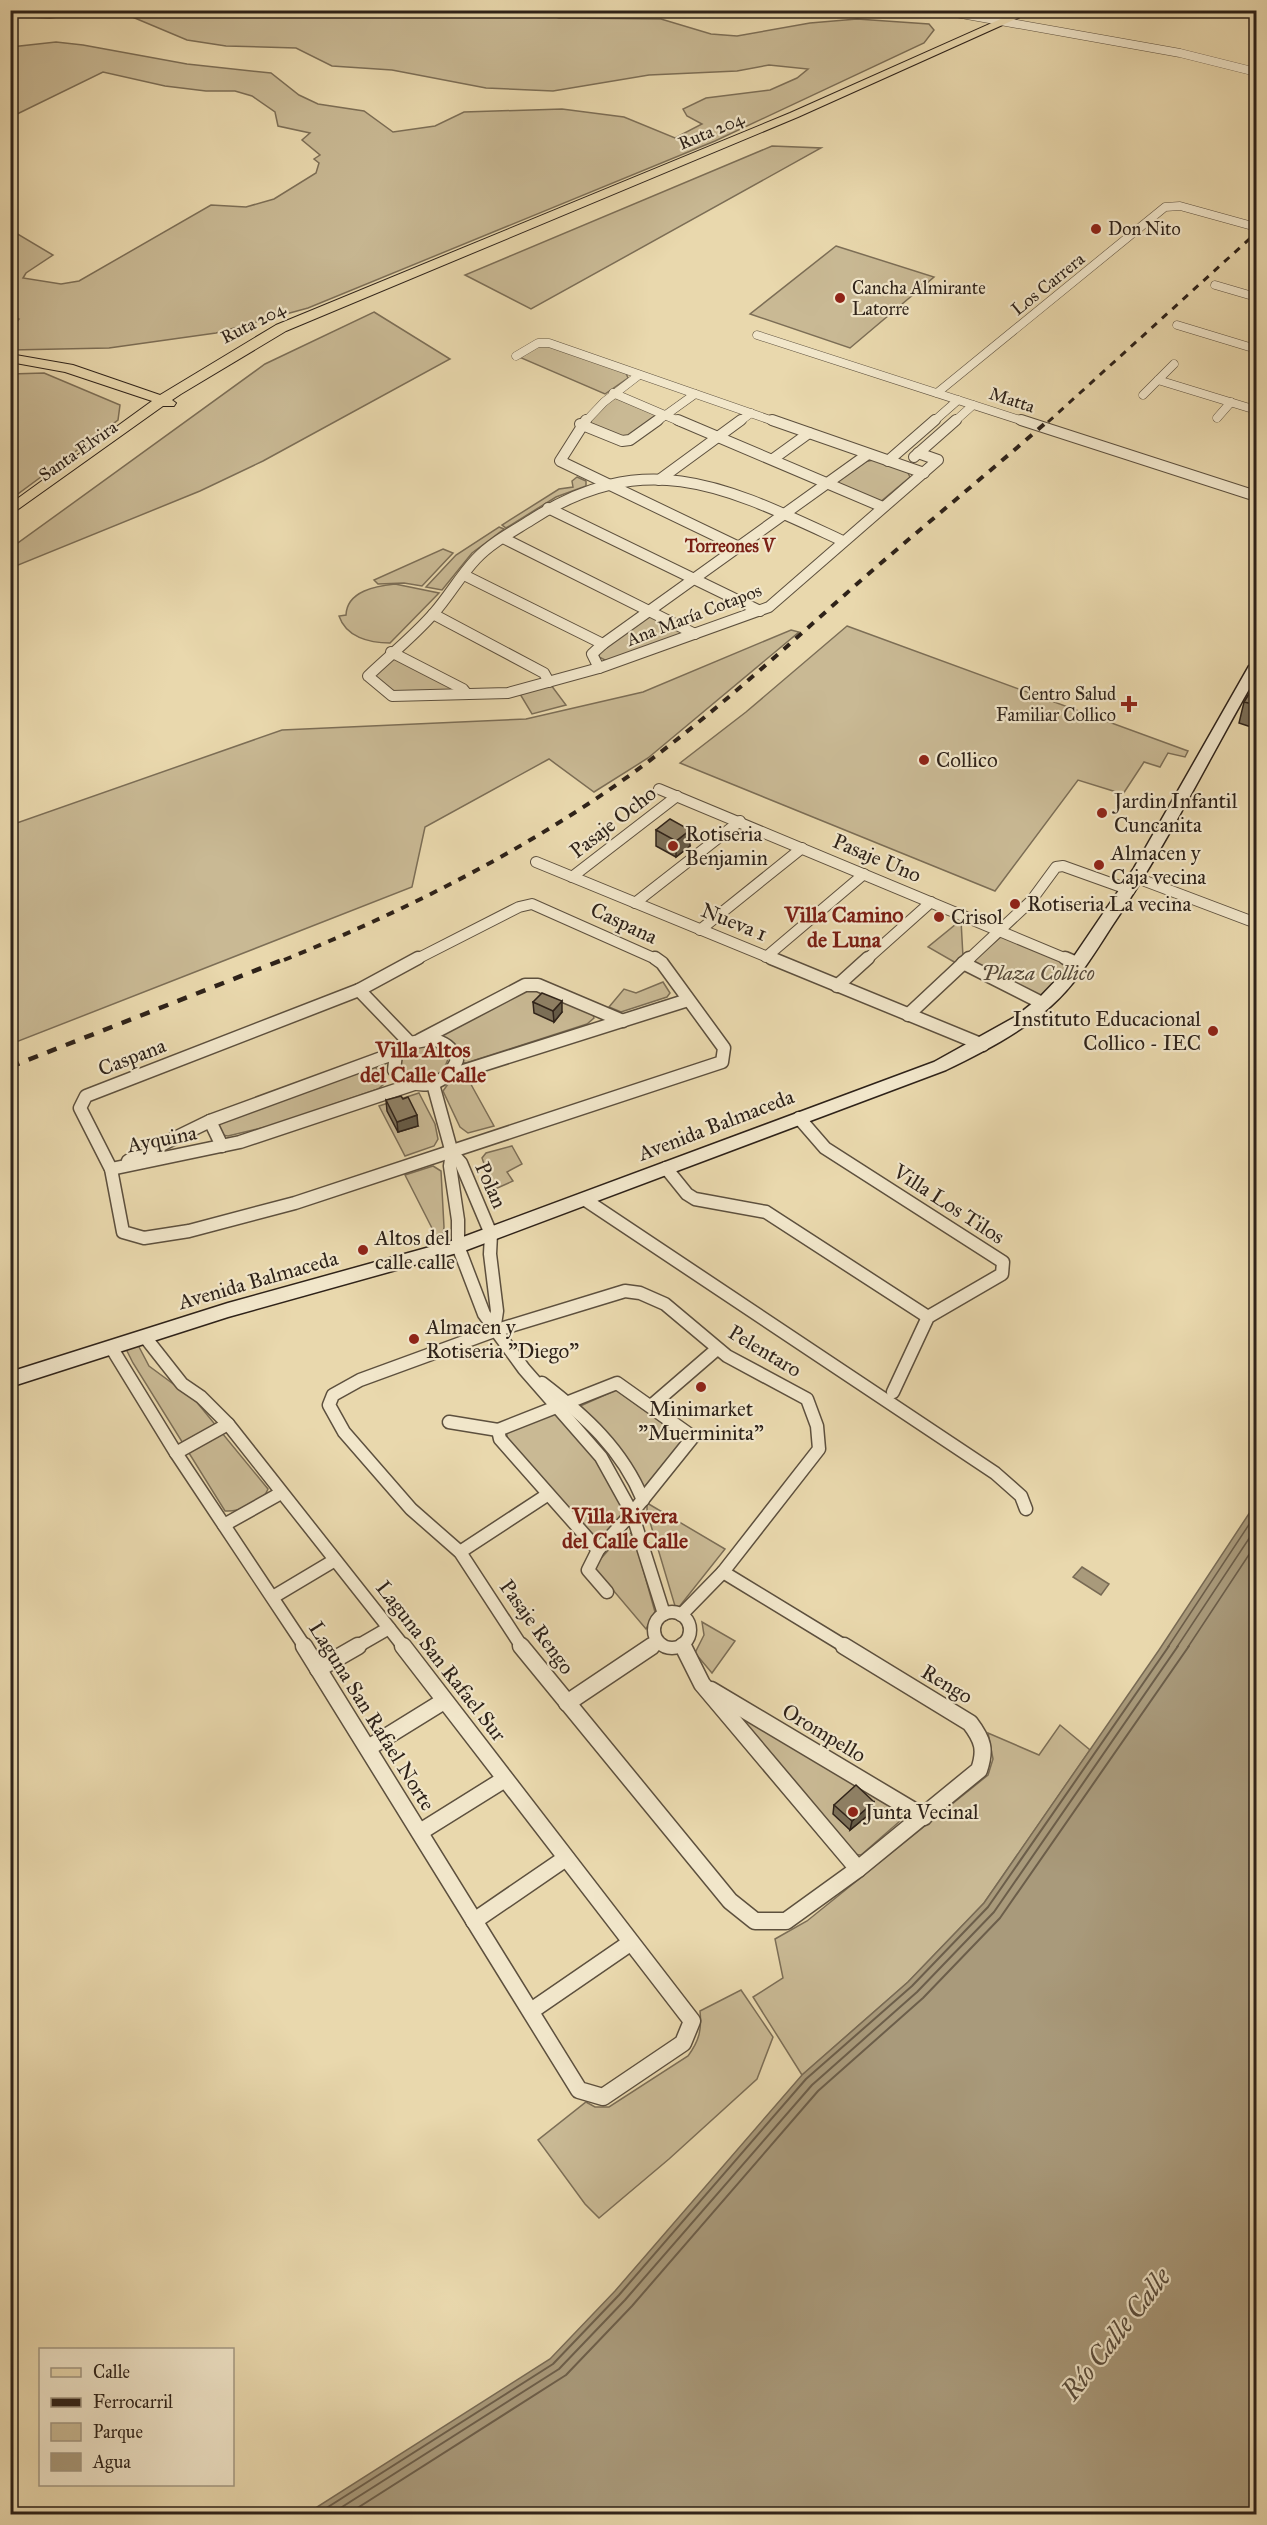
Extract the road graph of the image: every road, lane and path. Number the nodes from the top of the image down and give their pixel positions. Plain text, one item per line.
1 (939, 10) edge
2 (1031, 10) edge
3 (1003, 23) junction
4 (1257, 72) edge
5 (1257, 227) edge
6 (402, 279) junction
7 (1215, 285) dead end
8 (1257, 297) edge
9 (1177, 325) dead end
10 (757, 335) dead end
11 (1257, 349) edge
12 (516, 356) dead end
13 (10, 358) edge
14 (46, 364) junction
15 (1174, 364) dead end
16 (639, 375) junction
17 (1158, 380) junction
18 (185, 384) junction
19 (613, 393) junction
20 (937, 393) junction
21 (120, 394) junction
22 (143, 394) junction
23 (695, 394) junction
24 (1143, 394) dead end
25 (958, 400) junction
26 (1231, 402) junction
27 (164, 405) junction
28 (973, 405) junction
29 (1257, 410) edge
30 (751, 413) junction
31 (667, 415) junction
32 (1217, 418) dead end
33 (131, 421) junction
34 (580, 424) junction
35 (809, 433) junction
36 (719, 436) junction
37 (918, 453) junction
38 (868, 454) junction
39 (773, 459) junction
40 (888, 461) junction
41 (904, 466) junction
42 (924, 473) junction
43 (659, 480) junction
44 (827, 483) junction
45 (606, 484) junction
46 (1257, 496) edge
47 (883, 507) junction
48 (548, 508) junction
49 (10, 510) edge
50 (784, 514) junction
51 (10, 522) edge
52 (502, 538) junction
53 (843, 541) junction
54 (739, 547) junction
55 (464, 575) junction
56 (696, 579) junction
57 (650, 611) junction
58 (760, 611) junction
59 (433, 614) junction
60 (696, 634) junction
61 (603, 644) junction
62 (392, 652) junction
63 (1257, 666) edge
64 (599, 668) junction
65 (549, 682) junction
66 (467, 694) junction
67 (659, 789) dead end
68 (677, 796) junction
69 (740, 821) junction
70 (802, 848) junction
71 (536, 862) dead end
72 (864, 874) junction
73 (572, 877) junction
74 (1134, 884) junction
75 (931, 902) junction
76 (635, 903) junction
77 (1257, 923) edge
78 (700, 930) junction
79 (999, 931) junction
80 (766, 957) junction
81 (963, 963) junction
82 (1079, 964) junction
83 (837, 986) junction
84 (359, 990) junction
85 (688, 1000) junction
86 (1044, 1004) junction
87 (908, 1015) junction
88 (623, 1021) junction
89 (415, 1041) junction
90 (983, 1045) junction
91 (398, 1052) junction
92 (451, 1075) junction
93 (414, 1084) junction
94 (433, 1084) junction
95 (799, 1118) junction
96 (210, 1121) junction
97 (222, 1146) junction
98 (452, 1153) junction
99 (666, 1168) junction
100 (111, 1169) junction
101 (584, 1199) junction
102 (491, 1234) junction
103 (458, 1246) junction
104 (928, 1317) junction
105 (494, 1331) junction
106 (145, 1337) junction
107 (111, 1347) junction
108 (717, 1349) junction
109 (10, 1380) edge
110 (893, 1392) dead end
111 (561, 1404) junction
112 (651, 1406) junction
113 (449, 1422) dead end
114 (228, 1424) junction
115 (498, 1430) junction
116 (176, 1453) junction
117 (281, 1493) junction
118 (547, 1495) junction
119 (643, 1500) junction
120 (1026, 1509) dead end
121 (632, 1513) junction
122 (224, 1525) junction
123 (598, 1550) junction
124 (460, 1552) junction
125 (335, 1560) junction
126 (723, 1572) junction
127 (607, 1592) dead end
128 (273, 1597) junction
129 (664, 1614) junction
130 (681, 1615) junction
131 (389, 1628) junction
132 (658, 1642) junction
133 (683, 1645) junction
134 (318, 1669) junction
135 (702, 1684) junction
136 (444, 1701) junction
137 (567, 1703) junction
138 (368, 1748) junction
139 (505, 1779) junction
140 (924, 1817) junction
141 (420, 1832) junction
142 (566, 1858) junction
143 (858, 1869) junction
144 (474, 1922) junction
145 (630, 1943) junction
146 (531, 2011) junction
147 (603, 2097) joint

1 - 3 street
2 - 3 main road, Ruta 204
3 - 4 street
3 - 6 main road, Ruta 204
5 - 20 street, Los Carrera
6 - 18 main road, Ruta 204
6 - 27 main road, Ruta 204
7 - 8 street
9 - 11 street
10 - 20 street, Matta
12 - 16 street
13 - 14 main road
14 - 21 main road
14 - 22 main road
15 - 17 street
16 - 19 street
16 - 23 street
17 - 24 street
17 - 26 street
18 - 22 main road
18 - 27 main road, Ruta 204
19 - 31 street
19 - 34 street
20 - 25 street, Matta
21 - 27 main road
21 - 33 main road
22 - 27 main road
23 - 30 street
23 - 31 street
25 - 28 street, Matta
25 - 40 street
26 - 29 street
26 - 32 street
27 - 33 main road, Santa Elvira
27 - 51 main road, Santa Elvira
28 - 37 street
28 - 46 street, Matta
30 - 35 street
30 - 36 street
31 - 34 street
31 - 36 street
33 - 49 main road, Santa Elvira
34 - 45 street
35 - 38 street
35 - 39 street
36 - 39 street
36 - 43 street
37 - 41 street
37 - 42 street
38 - 40 street
38 - 44 street
39 - 44 street
40 - 41 street
41 - 42 street
42 - 47 street, Ana María Cotapos
43 - 45 street
43 - 50 street
44 - 47 street
44 - 50 street
45 - 48 street
45 - 54 street
47 - 53 street, Ana María Cotapos
48 - 52 street
48 - 56 street
50 - 53 street
50 - 54 street
52 - 55 street
52 - 57 street
53 - 58 street, Ana María Cotapos
54 - 56 street
55 - 59 street
55 - 61 street
56 - 57 street
56 - 58 street
57 - 60 street
57 - 61 street
58 - 60 street, Ana María Cotapos
59 - 62 street
59 - 65 street
60 - 64 street, Ana María Cotapos
61 - 64 street
62 - 66 street
62 - 66 street, Ana María Cotapos
63 - 74 main road, Avenida Balmaceda
64 - 65 street, Ana María Cotapos
65 - 66 street, Ana María Cotapos
67 - 68 street, Pasaje Uno
68 - 69 street, Pasaje Uno
68 - 73 street, Pasaje Ocho
69 - 70 street, Pasaje Uno
69 - 76 street
70 - 72 street, Pasaje Uno
70 - 78 street
71 - 73 street, Nueva 1
72 - 75 street, Pasaje Uno
72 - 80 street
73 - 76 street, Nueva 1
74 - 77 street
74 - 79 street
74 - 82 main road, Avenida Balmaceda
75 - 79 street, Pasaje Uno
75 - 83 street
76 - 78 street, Nueva 1
78 - 80 street, Nueva 1
79 - 81 street
79 - 82 street, Pasaje Uno
80 - 83 street, Nueva 1
81 - 86 street
81 - 87 street
82 - 86 main road, Avenida Balmaceda
83 - 87 street, Nueva 1
84 - 85 street, Caspana
84 - 89 street
84 - 100 street, Caspana
85 - 88 street
85 - 98 street, Caspana
86 - 90 main road, Avenida Balmaceda
87 - 90 street, Nueva 1
88 - 89 street
88 - 92 street
89 - 91 street
89 - 92 street
90 - 95 main road, Avenida Balmaceda
91 - 93 street
91 - 96 street, Ayquina
92 - 94 street
93 - 94 street
93 - 97 street, Ayquina
94 - 98 street, Polan
95 - 99 main road, Avenida Balmaceda
95 - 104 street, Villa Los Tilos
96 - 97 street, Ayquina
96 - 100 street, Ayquina
97 - 100 street, Ayquina
98 - 100 street, Caspana
98 - 102 street, Polan
98 - 103 street, Polan
99 - 101 main road, Avenida Balmaceda
99 - 104 street
101 - 102 main road, Avenida Balmaceda
101 - 120 street
102 - 103 main road, Avenida Balmaceda
102 - 105 street
103 - 105 street
103 - 106 main road, Avenida Balmaceda
104 - 110 street
105 - 108 street, Pelentaro
105 - 111 street
105 - 124 street, Pasaje Rengo
106 - 107 main road, Avenida Balmaceda
106 - 114 street, Laguna San Rafael Sur
107 - 109 main road, Avenida Balmaceda
107 - 116 street, Laguna San Rafael Norte
108 - 112 street
108 - 126 street, Pelentaro
111 - 112 street
111 - 115 street
111 - 119 street
111 - 121 street
112 - 119 street
113 - 115 street
114 - 116 street
114 - 117 street, Laguna San Rafael Sur
115 - 118 street
116 - 122 street, Laguna San Rafael Norte
117 - 122 street
117 - 125 street, Laguna San Rafael Sur
118 - 123 street
118 - 124 street
119 - 121 street
121 - 123 street
121 - 129 street
122 - 128 street, Laguna San Rafael Norte
123 - 127 street
124 - 137 street, Pasaje Rengo
125 - 128 street
125 - 131 street, Laguna San Rafael Sur
126 - 130 street, Pelentaro
126 - 140 street, Rengo
128 - 134 street, Laguna San Rafael Norte
129 - 130 street
129 - 132 street
130 - 133 street
131 - 134 street
131 - 136 street, Laguna San Rafael Sur
132 - 133 street
132 - 137 street
133 - 135 street
134 - 138 street, Laguna San Rafael Norte
135 - 140 street, Orompello
135 - 143 street
136 - 138 street
136 - 139 street, Laguna San Rafael Sur
137 - 143 street, Pasaje Rengo
138 - 141 street, Laguna San Rafael Norte
139 - 141 street
139 - 142 street, Laguna San Rafael Sur
140 - 143 street, Rengo
141 - 144 street, Laguna San Rafael Norte
142 - 144 street
142 - 145 street, Laguna San Rafael Sur
144 - 146 street, Laguna San Rafael Norte
145 - 146 street
145 - 147 street, Laguna San Rafael Sur
146 - 147 street, Laguna San Rafael Norte

